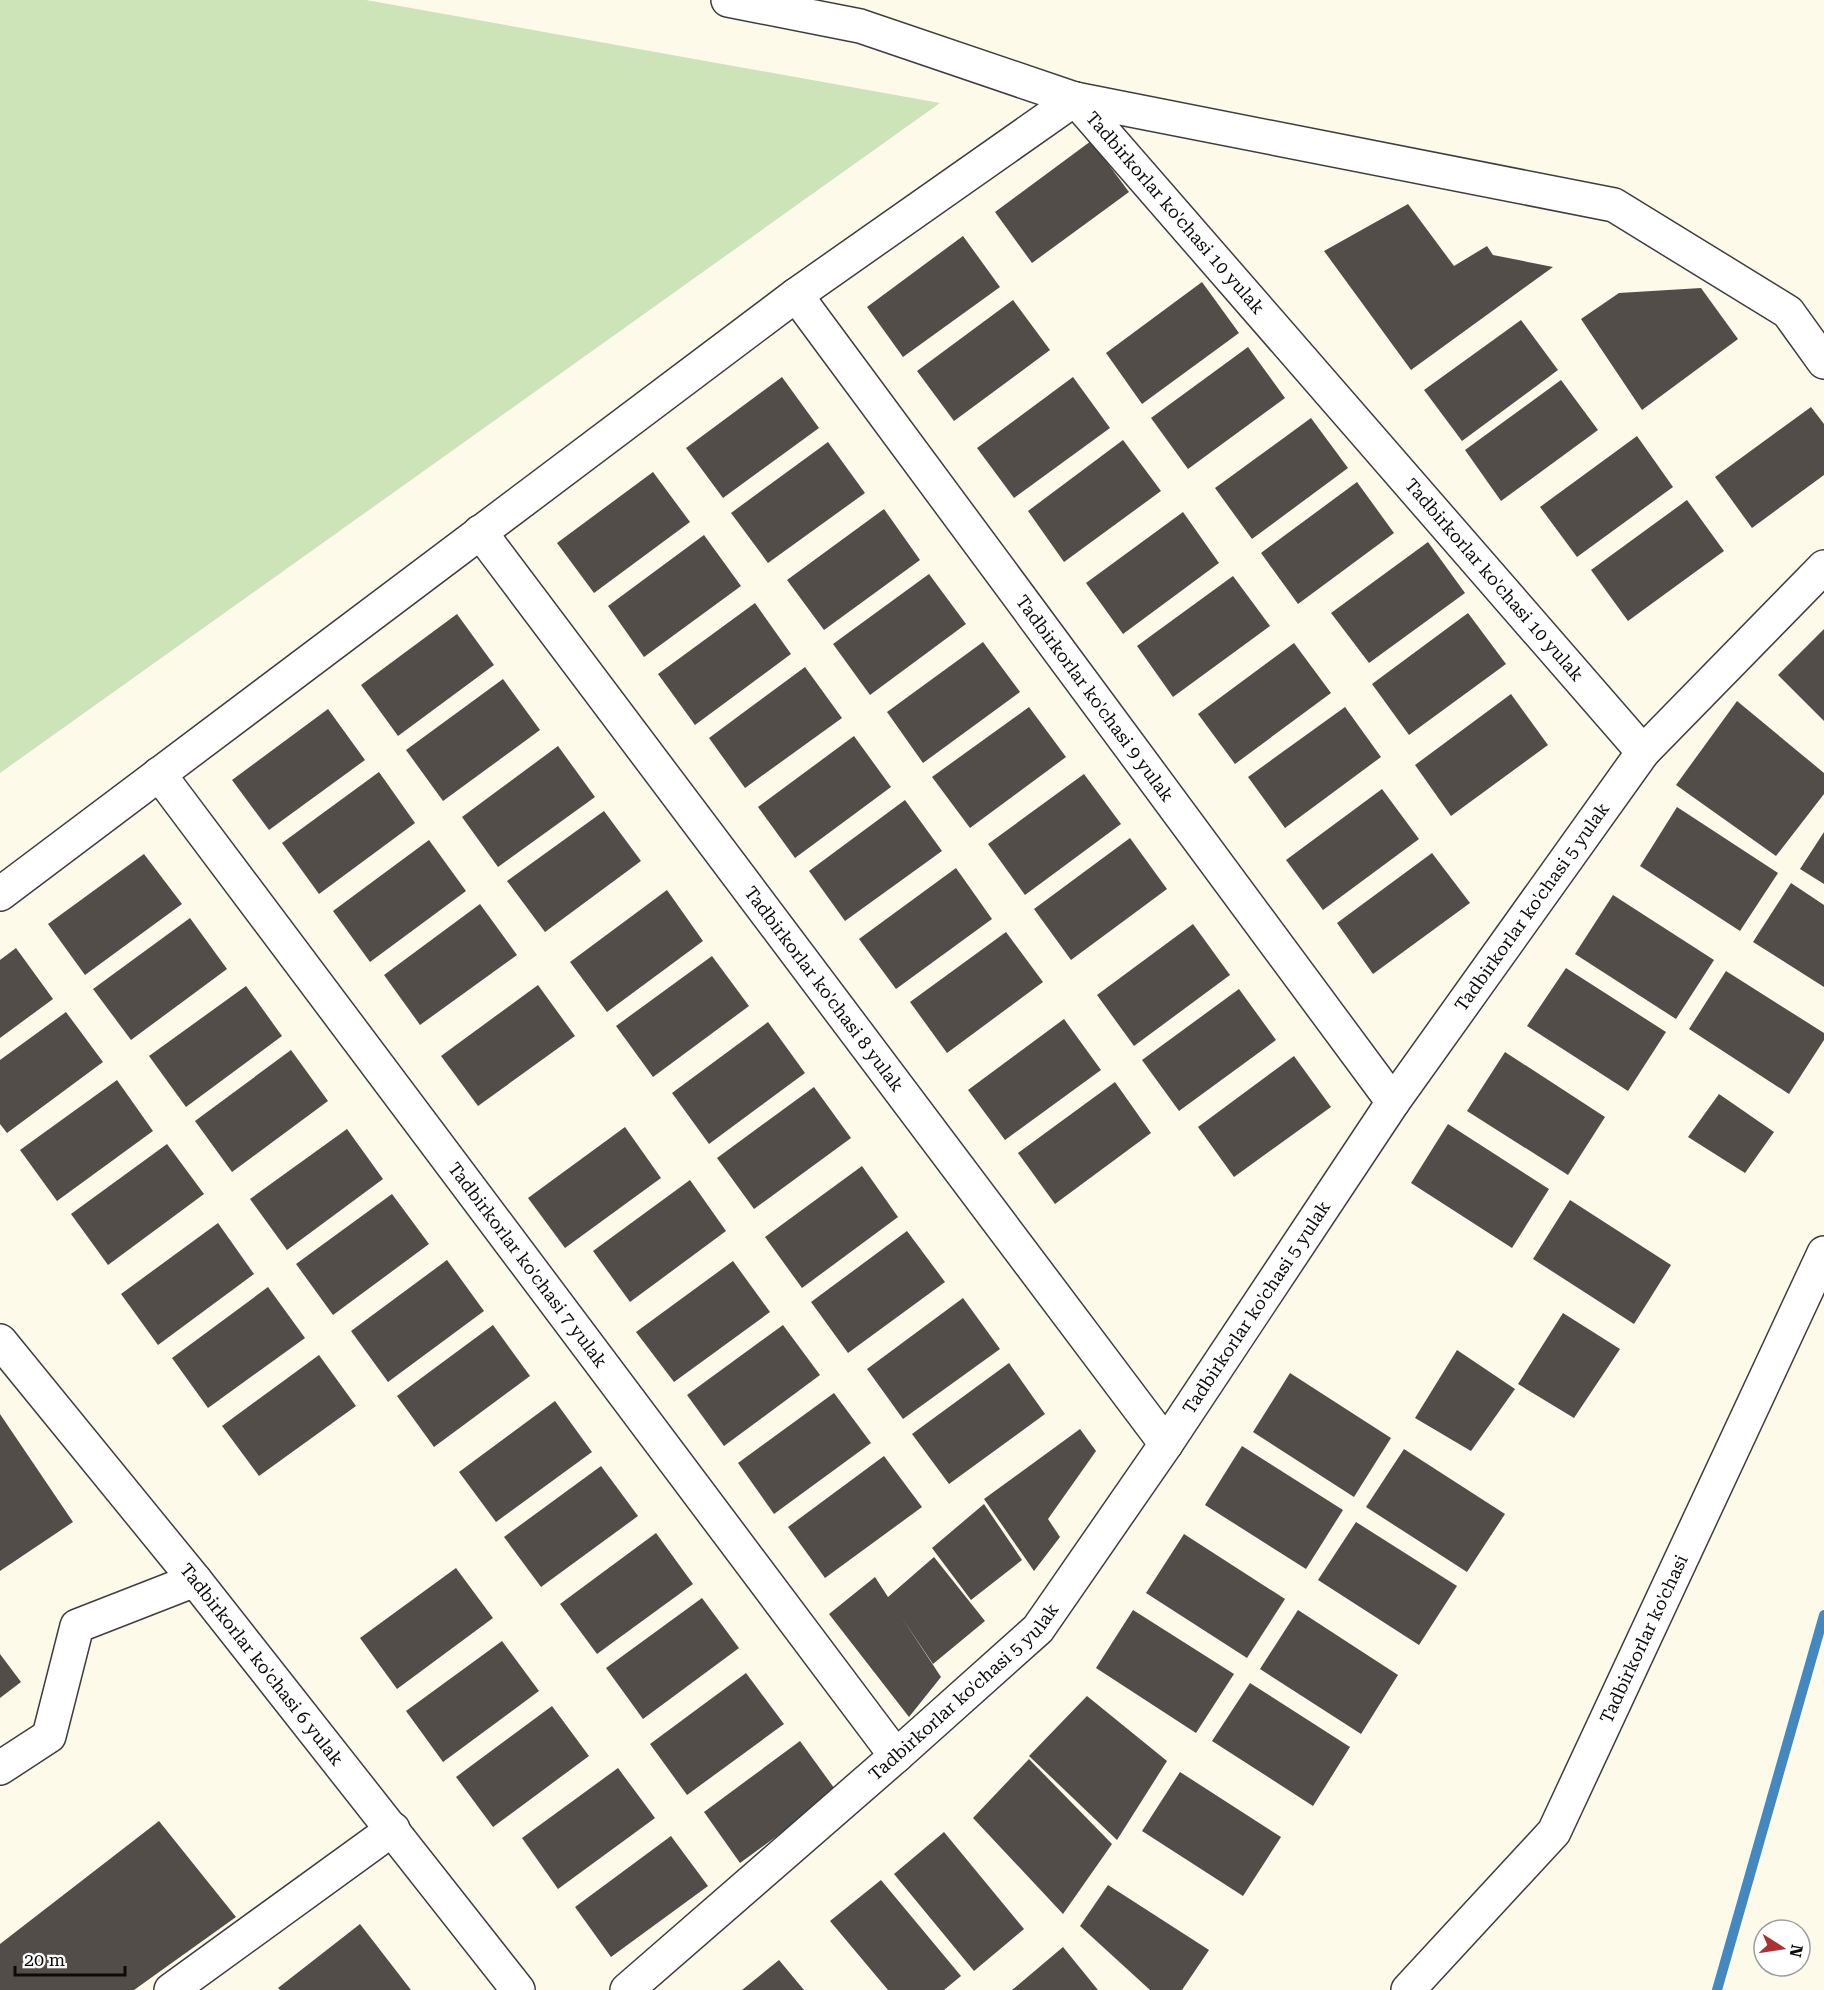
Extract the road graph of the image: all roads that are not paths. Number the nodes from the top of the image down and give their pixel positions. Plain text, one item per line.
1 (728, 0) edge
2 (1075, 99) junction
3 (796, 295) junction
4 (1824, 362) edge
5 (480, 532) junction
6 (1824, 567) edge
7 (1643, 752) junction
8 (159, 774) junction
9 (0, 894) edge
10 (1393, 1102) junction
11 (1824, 1253) edge
12 (0, 1341) edge
13 (1166, 1444) junction
14 (195, 1580) junction
15 (896, 1756) junction
16 (0, 1768) edge
17 (393, 1829) junction
18 (171, 1990) edge
19 (518, 1990) edge
20 (627, 1990) edge
21 (1408, 1990) edge

1 - 2 street
2 - 3 street
2 - 4 street, Tadbirkorlar ko'chasi 10 yulak
2 - 7 street, Tadbirkorlar ko'chasi 10 yulak
3 - 5 street
3 - 10 street, Tadbirkorlar ko'chasi 9 yulak
5 - 8 street
5 - 13 street, Tadbirkorlar ko'chasi 8 yulak
6 - 7 street, Tadbirkorlar ko'chasi 5 yulak
7 - 10 street, Tadbirkorlar ko'chasi 5 yulak
8 - 9 street
8 - 15 street, Tadbirkorlar ko'chasi 7 yulak
10 - 13 street, Tadbirkorlar ko'chasi 5 yulak
11 - 21 street, Tadbirkorlar ko'chasi
12 - 14 street, Tadbirkorlar ko'chasi 6 yulak
13 - 15 street, Tadbirkorlar ko'chasi 5 yulak
14 - 16 street
14 - 17 street, Tadbirkorlar ko'chasi 6 yulak
15 - 20 street, Tadbirkorlar ko'chasi 5 yulak
17 - 18 street
17 - 19 street, Tadbirkorlar ko'chasi 6 yulak

